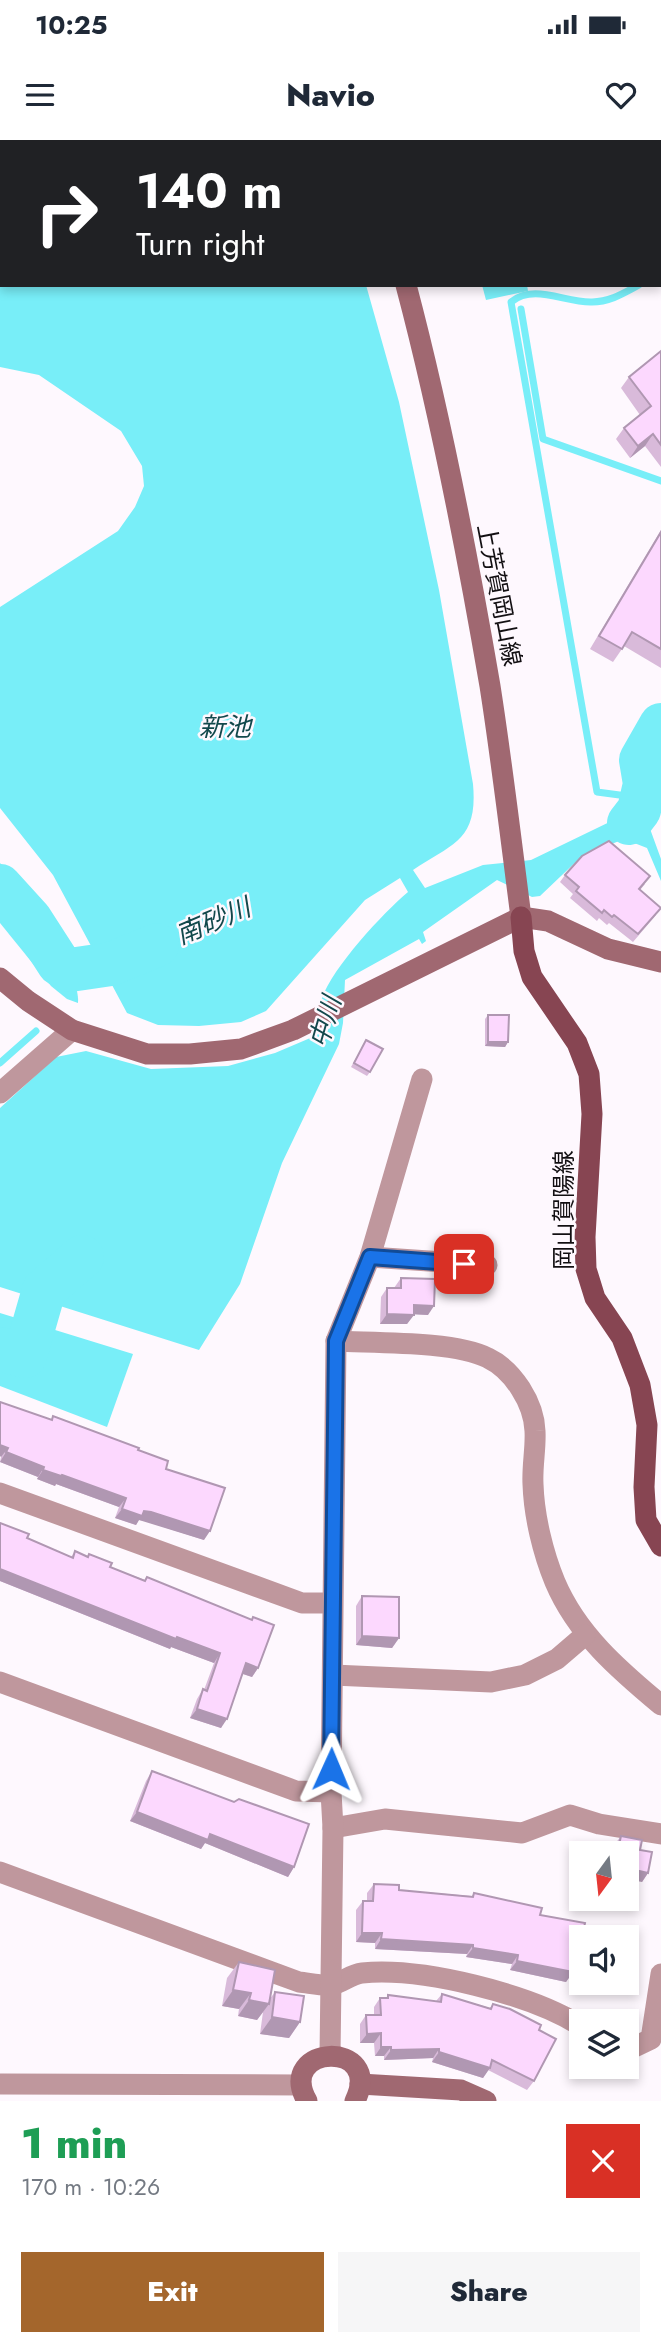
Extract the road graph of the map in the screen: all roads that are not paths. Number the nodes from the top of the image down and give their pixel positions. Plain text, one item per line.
1 (407, 287) edge
2 (521, 911) junction
3 (661, 962) edge
4 (0, 978) edge
5 (72, 1030) junction
6 (422, 1079) dead end
7 (0, 1093) edge
8 (370, 1257) junction
9 (487, 1265) dead end
10 (336, 1341) junction
11 (0, 1493) edge
12 (661, 1546) edge
13 (332, 1603) junction
14 (585, 1635) junction
15 (333, 1675) junction
16 (0, 1682) edge
17 (661, 1706) edge
18 (331, 1792) junction
19 (333, 1828) junction
20 (661, 1834) edge
21 (0, 1872) edge
22 (661, 1974) edge
23 (331, 1985) junction
24 (569, 2019) edge
25 (639, 2044) edge
26 (330, 2054) junction
27 (0, 2084) edge
28 (403, 2086) junction
29 (304, 2093) edge
30 (358, 2093) edge
31 (431, 2101) edge
32 (486, 2101) edge

1 - 2 street, 上芳賀岡山線
2 - 3 street
2 - 5 street
2 - 12 main road, 岡山賀陽線
4 - 5 street
5 - 7 street
6 - 8 street
8 - 9 street
8 - 10 street
10 - 13 street
10 - 14 street
11 - 13 street
13 - 15 street
14 - 15 street
14 - 17 street
15 - 18 street
16 - 18 street
18 - 19 street
19 - 20 street
19 - 23 street
21 - 23 street
22 - 25 street
23 - 24 street
23 - 26 street
26 - 29 street
26 - 30 street
27 - 29 street
28 - 30 street
28 - 31 street
28 - 32 street

